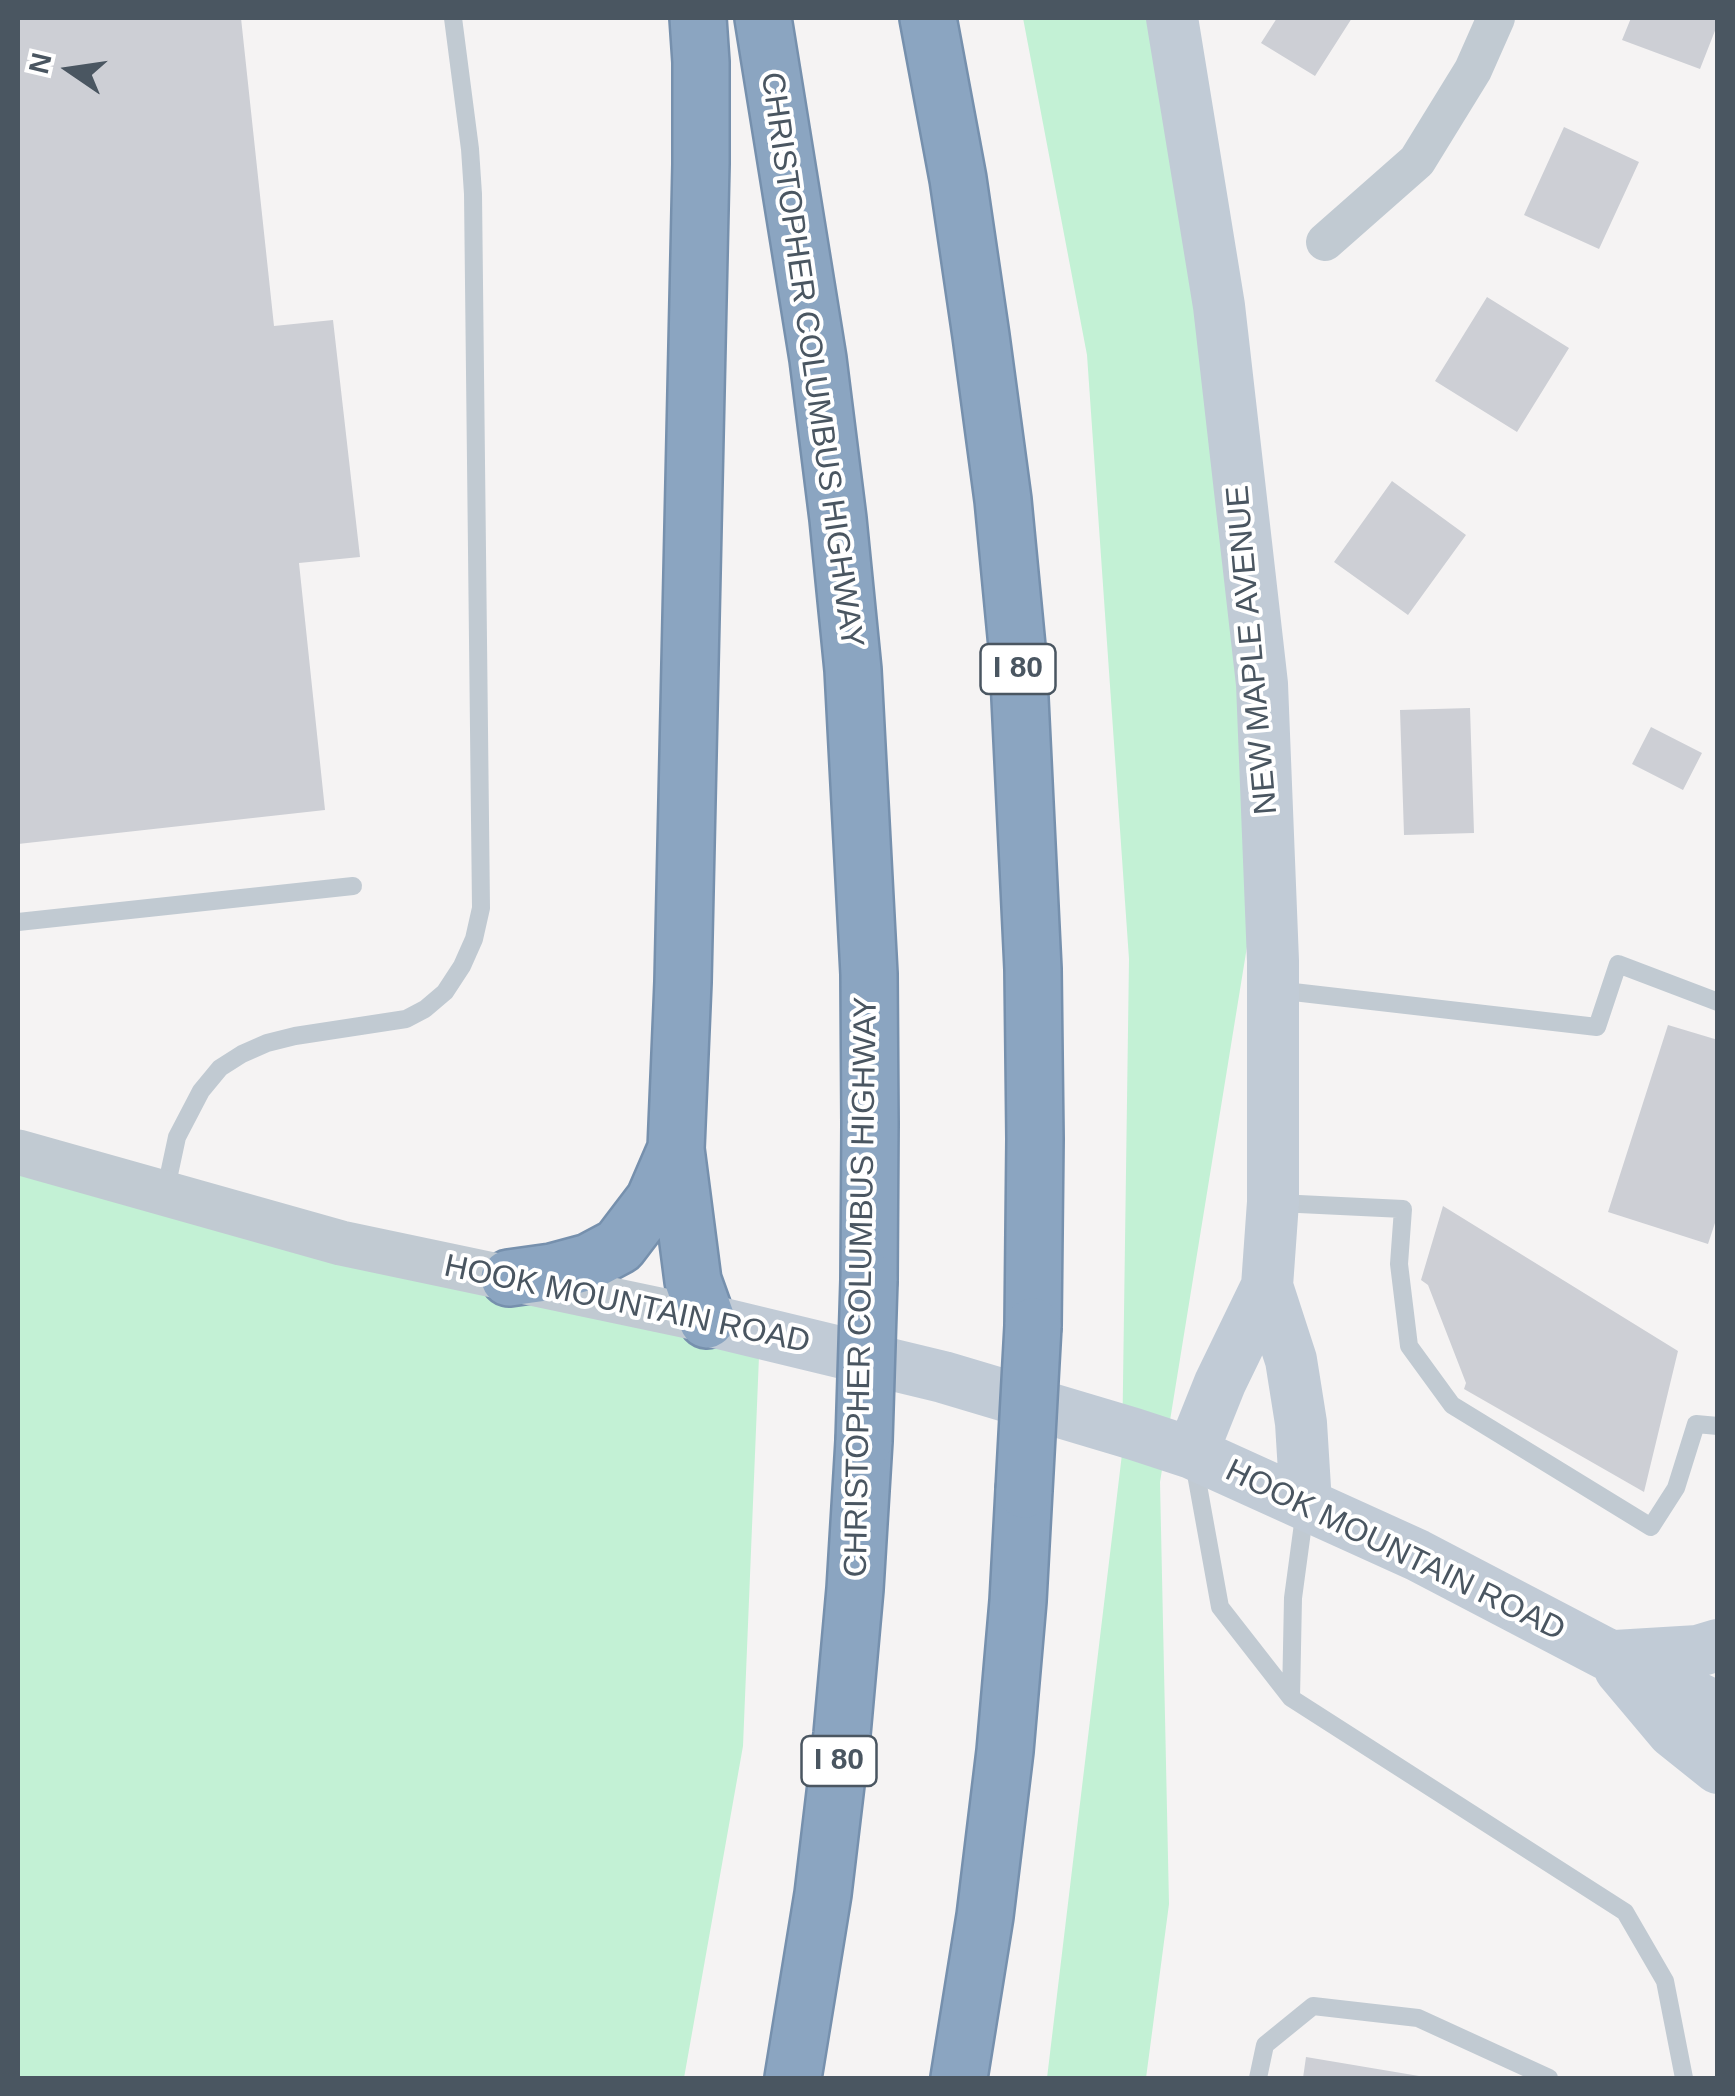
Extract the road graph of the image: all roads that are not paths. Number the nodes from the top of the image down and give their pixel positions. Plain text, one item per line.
1 (453, 18) edge
2 (698, 18) edge
3 (763, 18) edge
4 (928, 18) edge
5 (1172, 18) edge
6 (1496, 18) edge
7 (1324, 242) dead end
8 (353, 886) dead end
9 (18, 922) edge
10 (1273, 990) junction
11 (1718, 1002) edge
12 (676, 1149) junction
13 (18, 1152) edge
14 (165, 1193) junction
15 (1273, 1202) junction
16 (508, 1278) junction
17 (1268, 1286) junction
18 (707, 1320) junction
19 (1718, 1426) edge
20 (1192, 1453) junction
21 (1306, 1504) junction
22 (1718, 1645) edge
23 (1610, 1656) junction
24 (1290, 1698) junction
25 (1718, 1708) edge
26 (1718, 1768) edge
27 (793, 2078) edge
28 (959, 2078) edge
29 (1258, 2078) edge
30 (1548, 2078) edge
31 (1684, 2078) edge

1 - 14 lane
2 - 12 highway
3 - 27 highway, CHRISTOPHER COLUMBUS HIGHWAY / I 80, bridge
4 - 28 highway, I 80, bridge
5 - 10 main road, NEW MAPLE AVENUE
6 - 7 street
8 - 9 lane
10 - 11 lane
10 - 15 main road, NEW MAPLE AVENUE
12 - 16 highway
12 - 18 highway
13 - 14 street, HOOK MOUNTAIN ROAD
14 - 16 street, HOOK MOUNTAIN ROAD
15 - 17 main road, NEW MAPLE AVENUE
15 - 19 lane
16 - 18 street, HOOK MOUNTAIN ROAD
17 - 20 main road, NEW MAPLE AVENUE
17 - 21 main road, NEW MAPLE AVENUE
18 - 20 main road, HOOK MOUNTAIN ROAD
20 - 21 main road, HOOK MOUNTAIN ROAD
20 - 24 lane
21 - 23 main road, HOOK MOUNTAIN ROAD
21 - 24 lane
22 - 23 main road
23 - 25 main road, HOOK MOUNTAIN ROAD
23 - 26 main road
24 - 31 lane
29 - 30 lane

